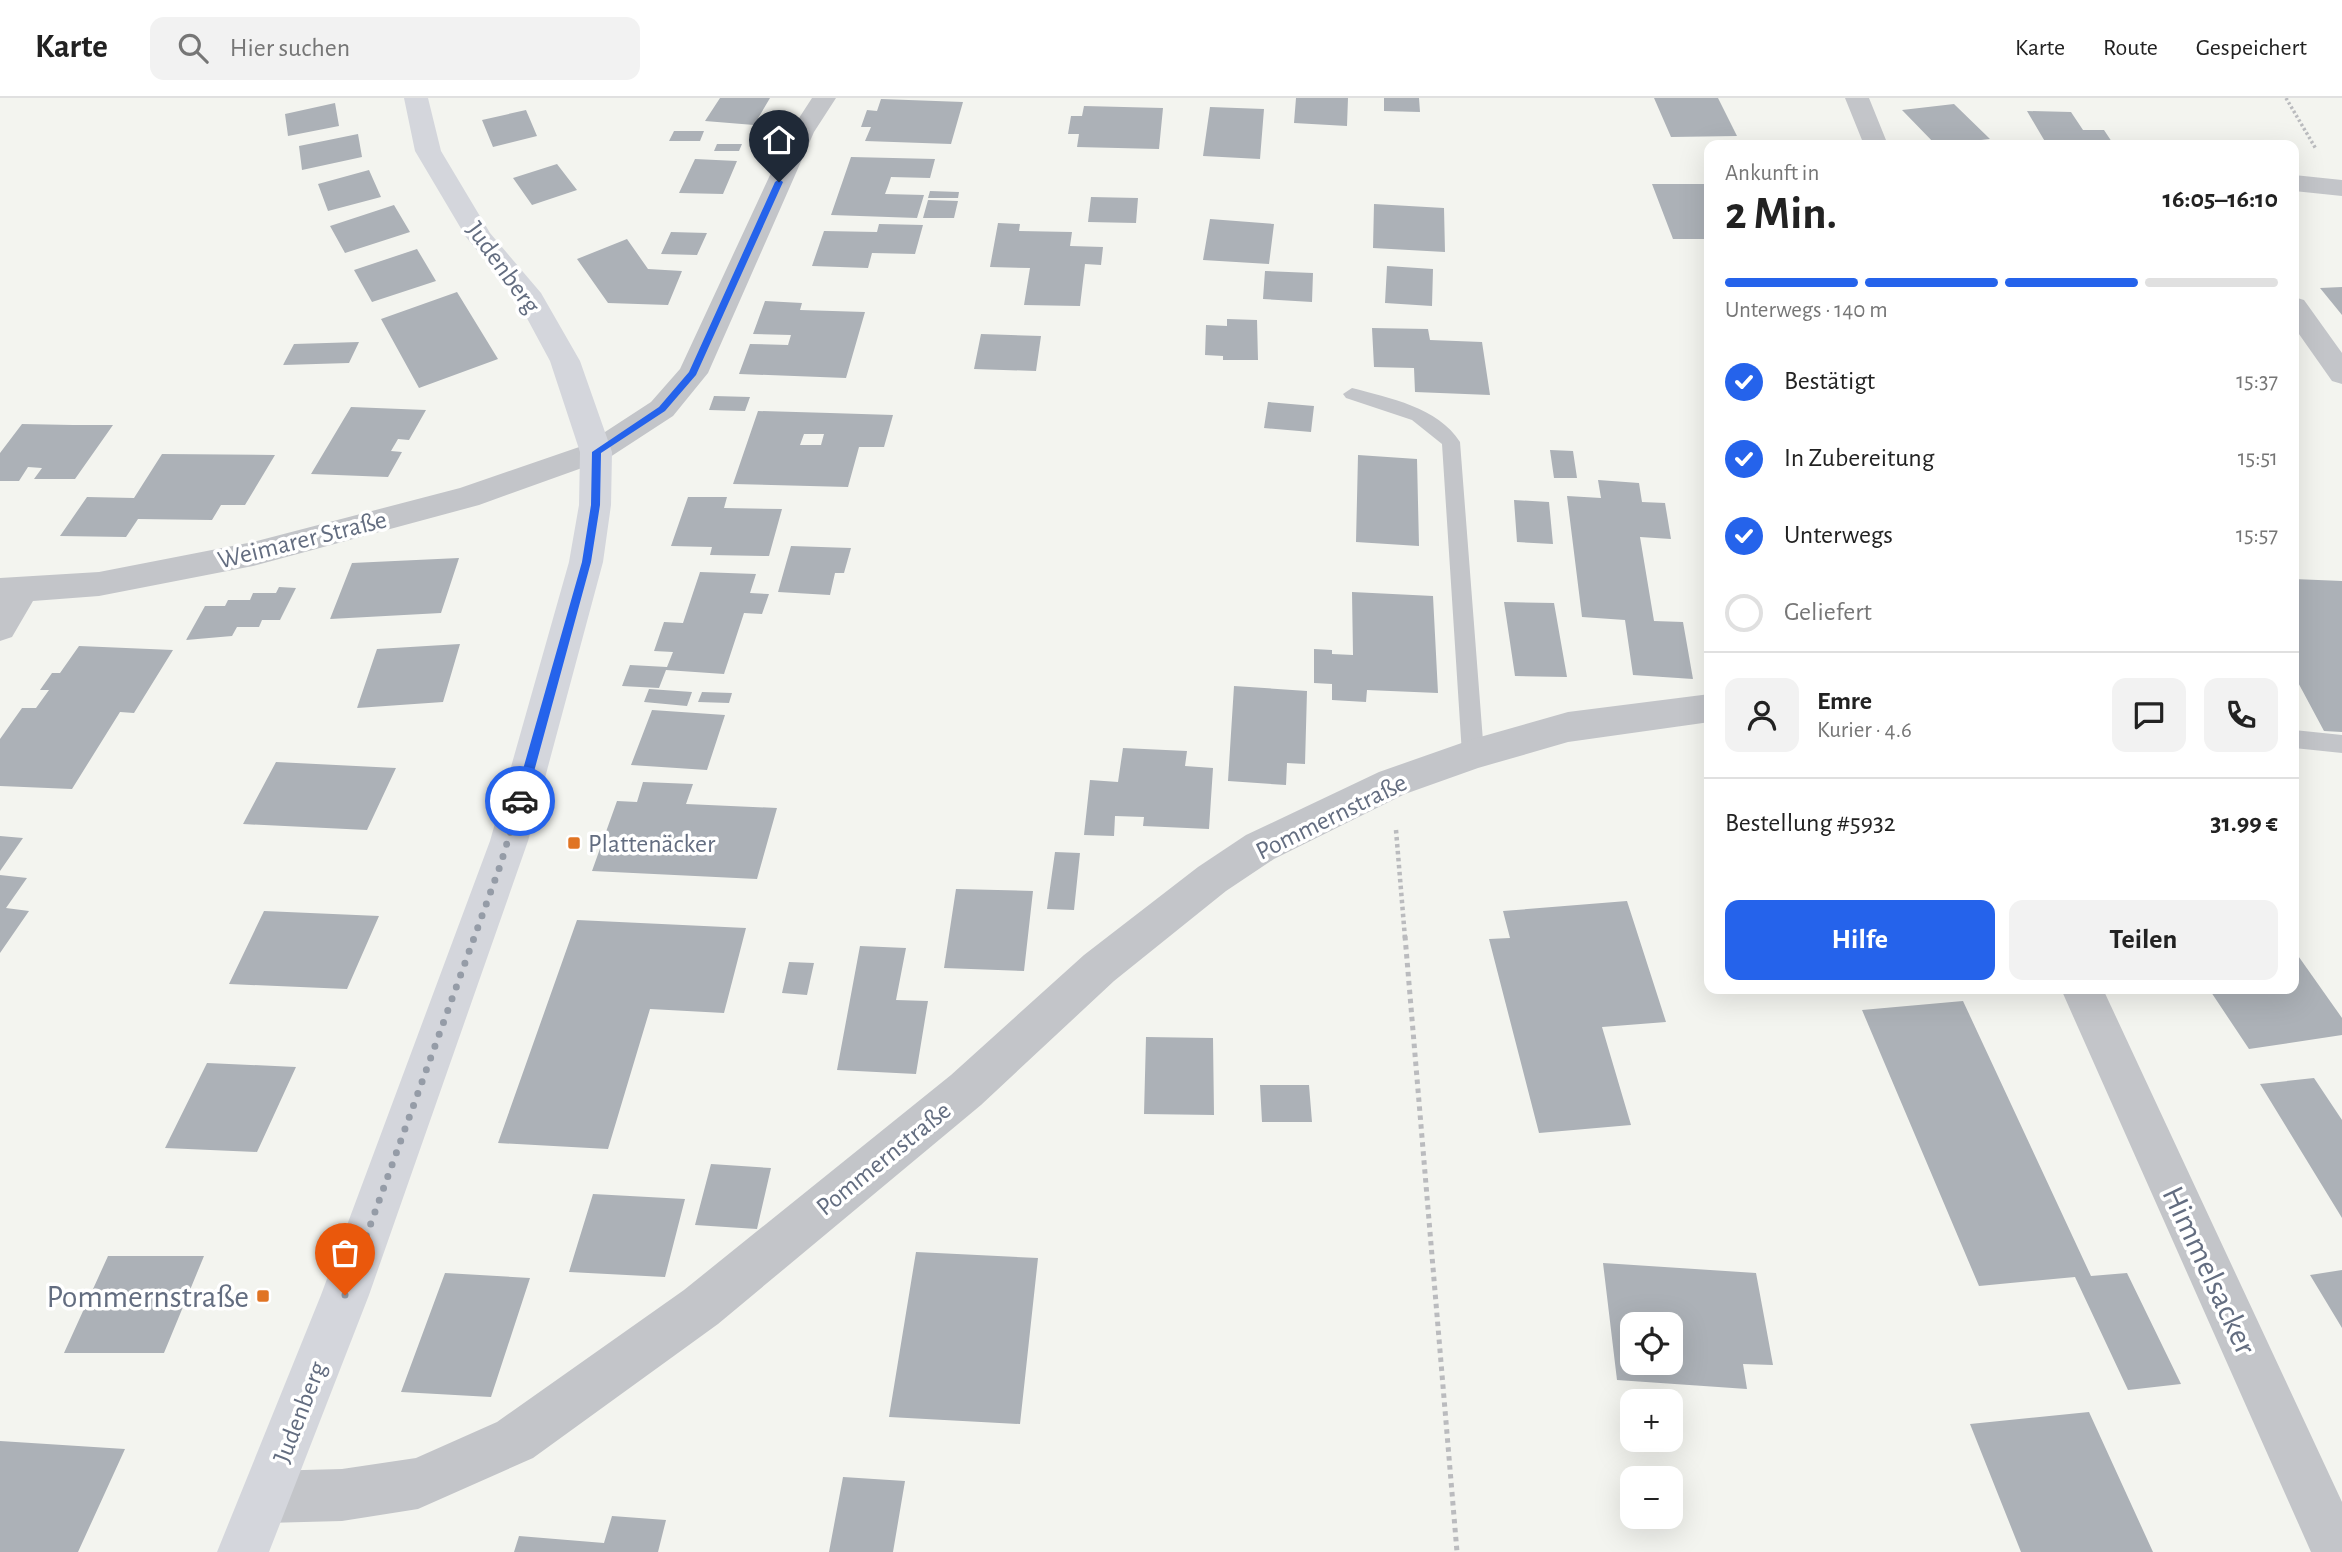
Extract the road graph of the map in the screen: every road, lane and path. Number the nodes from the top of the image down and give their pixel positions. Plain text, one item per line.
1 (416, 98) edge
2 (824, 98) edge
3 (1857, 98) edge
4 (2286, 98) edge
5 (1874, 140) edge
6 (2318, 152) dead end
7 (2299, 184) edge
8 (2342, 188) edge
9 (2299, 313) edge
10 (2342, 374) edge
11 (1352, 394) dead end
12 (596, 452) junction
13 (11, 591) edge
14 (0, 628) edge
15 (1704, 709) edge
16 (2299, 740) edge
17 (2342, 744) edge
18 (1474, 754) junction
19 (1392, 783) junction
20 (2083, 994) edge
21 (266, 1497) junction
22 (243, 1552) edge
23 (1457, 1552) edge
24 (2338, 1552) edge

1 - 12 street, Judenberg
2 - 12 street
3 - 5 street
4 - 6 path
7 - 8 street
9 - 10 street
11 - 18 lane
12 - 13 street, Weimarer Straße
12 - 21 street, Judenberg
13 - 14 street
15 - 18 street, Pommernstraße
16 - 17 lane
18 - 19 street, Pommernstraße
19 - 21 street, Pommernstraße
19 - 23 path
20 - 24 street, Himmelsacker
21 - 22 street, Judenberg

